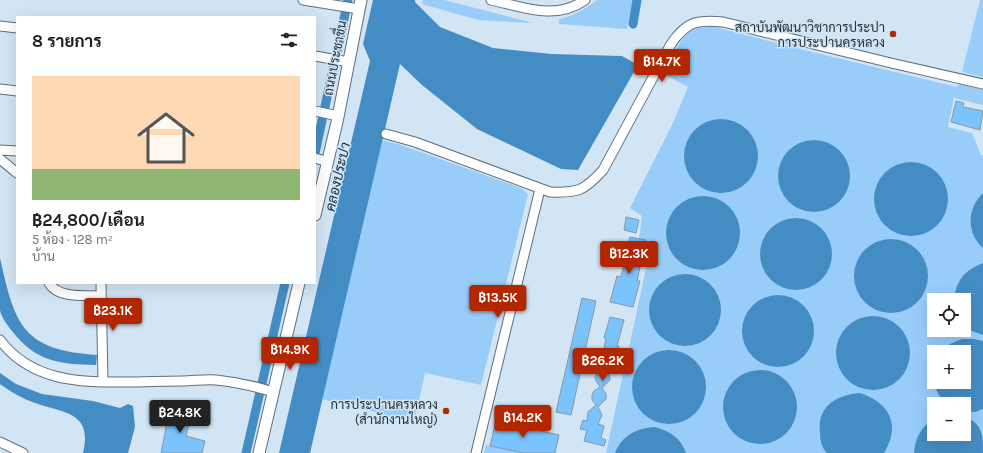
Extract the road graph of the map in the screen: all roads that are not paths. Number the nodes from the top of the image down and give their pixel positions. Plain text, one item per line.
1 (303, 0) edge
2 (491, 0) edge
3 (585, 0) edge
4 (357, 5) edge
5 (0, 26) edge
6 (16, 28) edge
7 (316, 56) edge
8 (339, 60) junction
9 (983, 84) edge
10 (0, 89) edge
11 (16, 91) edge
12 (316, 111) edge
13 (334, 115) junction
14 (386, 134) dead end
15 (0, 150) edge
16 (16, 151) edge
17 (0, 159) edge
18 (320, 160) edge
19 (16, 171) edge
20 (319, 186) edge
21 (540, 189) junction
22 (316, 208) edge
23 (50, 284) edge
24 (101, 284) edge
25 (299, 284) edge
26 (101, 296) junction
27 (0, 340) edge
28 (103, 382) junction
29 (269, 390) junction
30 (0, 442) edge
31 (23, 453) edge
32 (259, 453) edge
33 (476, 453) edge

1 - 4 street
2 - 3 street
4 - 8 main road, ถนนประชาชื่น
5 - 6 street
7 - 8 street
8 - 13 main road, ถนนประชาชื่น
9 - 21 street
10 - 11 street
12 - 13 street
13 - 18 main road, ถนนประชาชื่น
14 - 21 street
15 - 16 street
17 - 19 street
18 - 20 main road, ถนนประชาชื่น
20 - 22 main road, ถนนประชาชื่น
21 - 33 street
23 - 26 street
24 - 26 street
25 - 29 main road
26 - 28 street
27 - 28 street
28 - 29 street
29 - 32 main road
30 - 31 street

